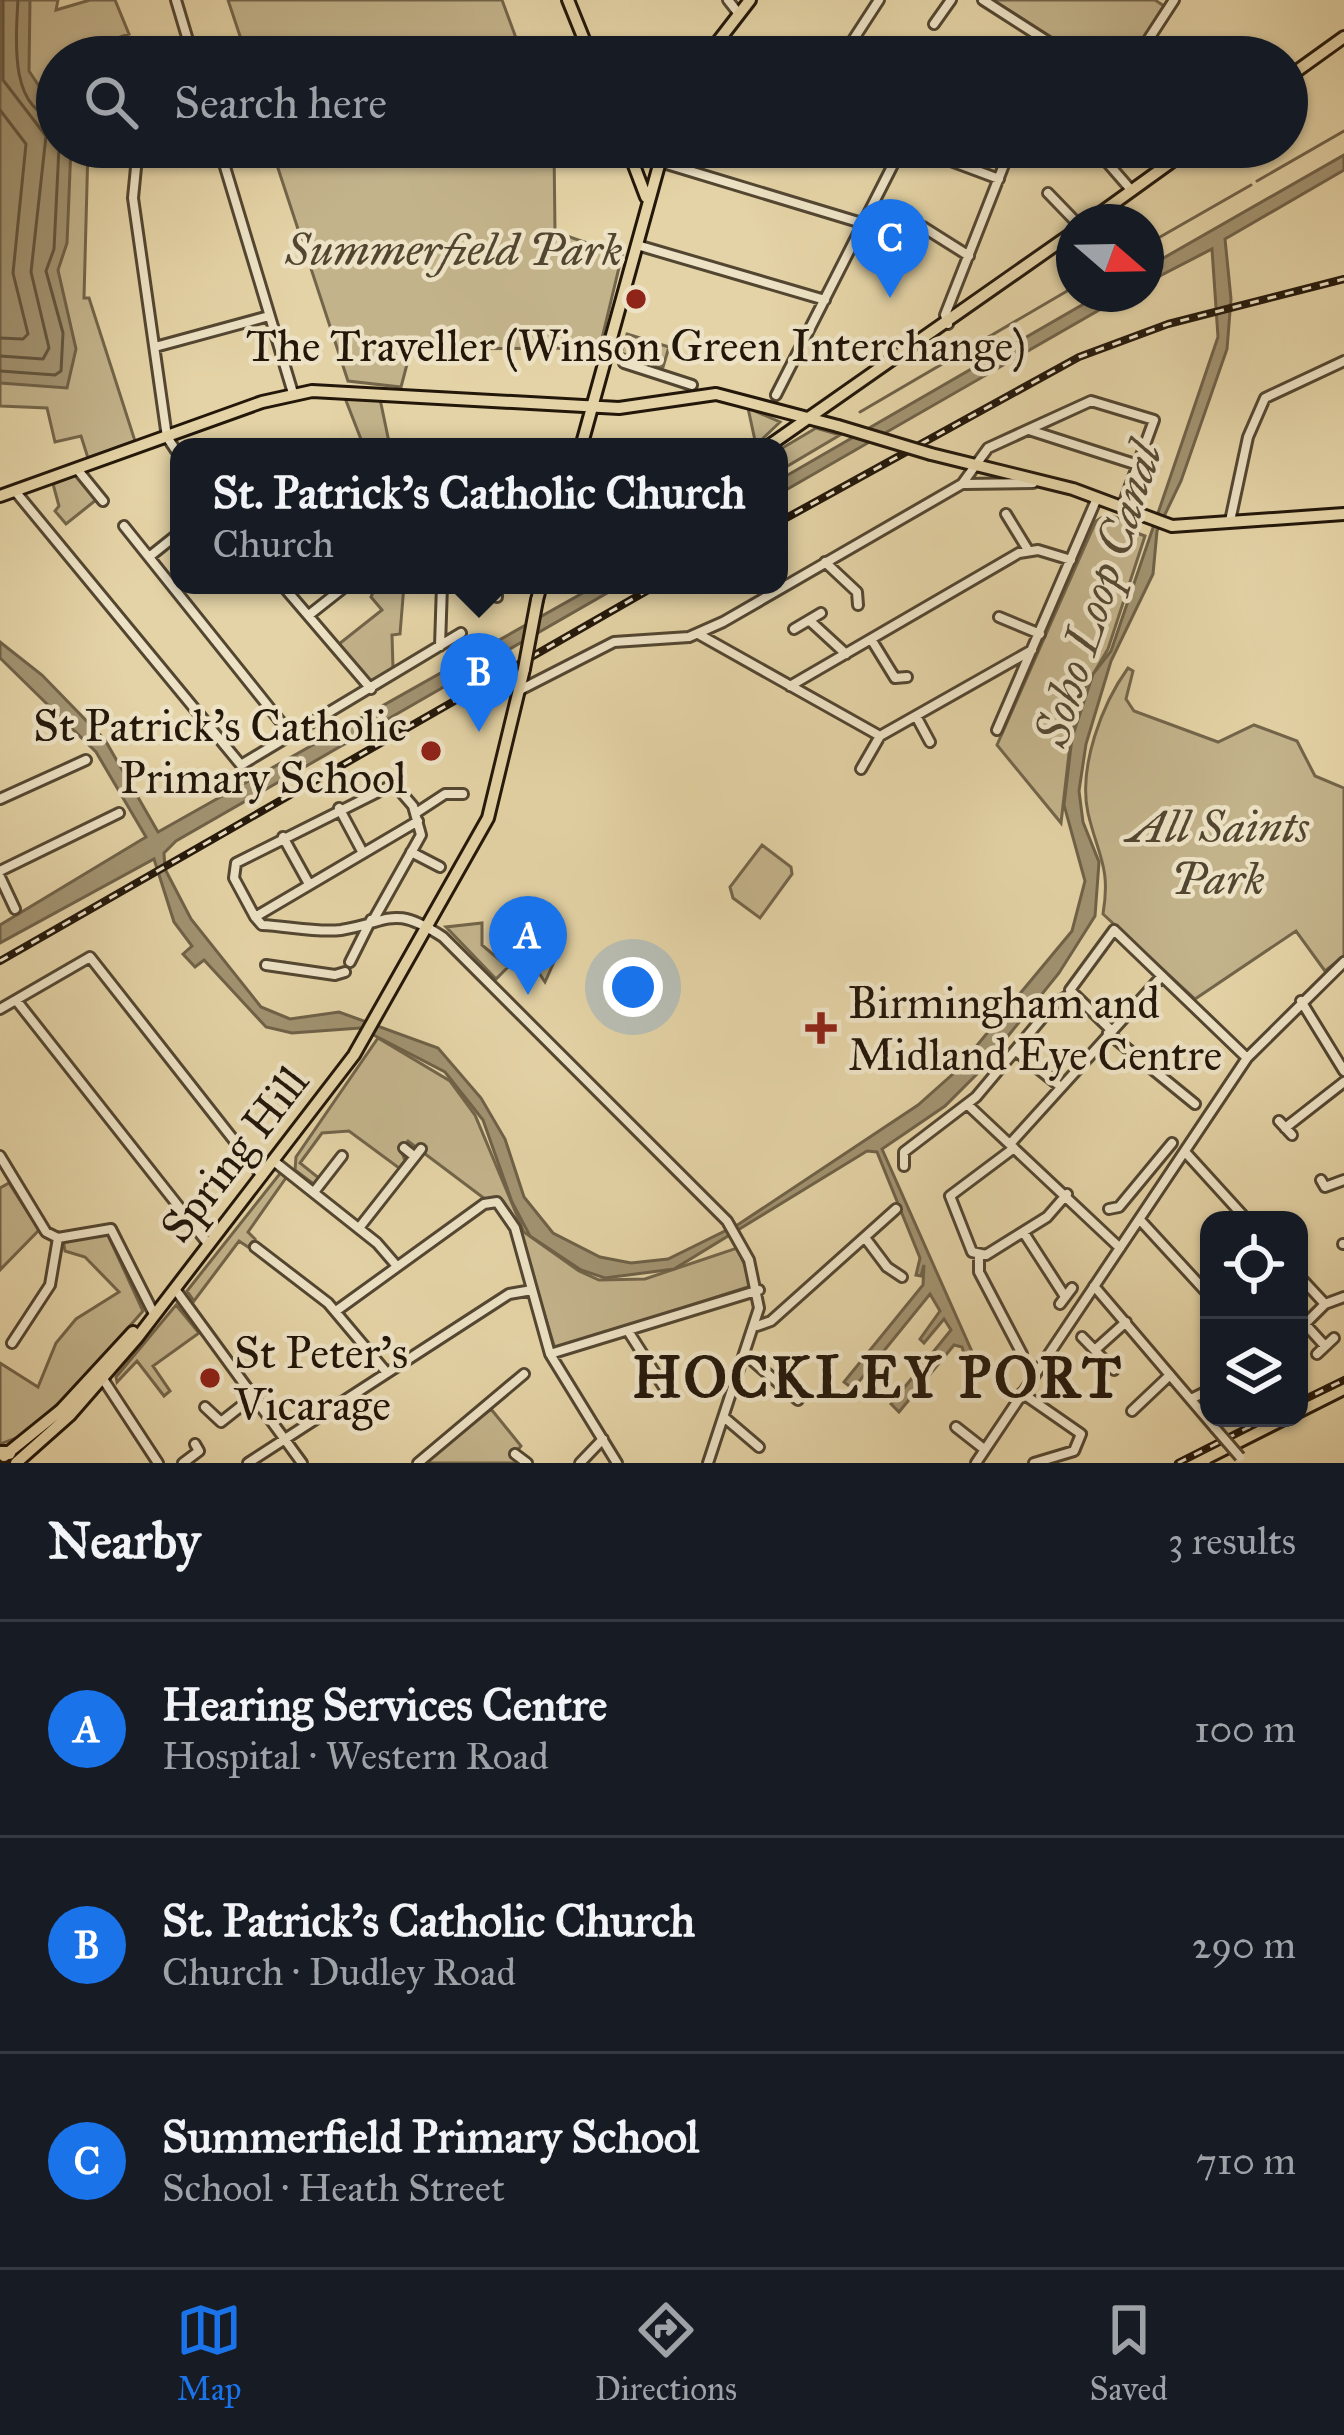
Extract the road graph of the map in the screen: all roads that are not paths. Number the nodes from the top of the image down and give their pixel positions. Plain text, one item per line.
1 (176, 0) edge
2 (568, 0) edge
3 (728, 0) edge
4 (751, 0) edge
5 (879, 0) edge
6 (951, 0) edge
7 (982, 0) edge
8 (1174, 0) edge
9 (739, 14) junction
10 (951, 22) dead end
11 (185, 36) edge
12 (583, 36) edge
13 (722, 36) edge
14 (856, 36) edge
15 (1039, 36) edge
16 (1151, 36) edge
17 (1344, 37) edge
18 (1308, 63) edge
19 (136, 168) edge
20 (228, 168) edge
21 (635, 168) edge
22 (657, 168) edge
23 (661, 168) edge
24 (892, 168) edge
25 (973, 168) edge
26 (1003, 168) edge
27 (1115, 168) edge
28 (1163, 168) edge
29 (999, 179) junction
30 (1132, 191) junction
31 (1055, 192) dead end
32 (647, 200) junction
33 (1063, 204) edge
34 (1114, 204) edge
35 (865, 224) junction
36 (931, 229) dead end
37 (635, 244) junction
38 (1056, 245) edge
39 (968, 256) junction
40 (825, 300) junction
41 (269, 316) junction
42 (948, 324) junction
43 (155, 347) junction
44 (1344, 361) edge
45 (624, 363) dead end
46 (663, 377) junction
47 (692, 385) dead end
48 (293, 393) junction
49 (790, 395) dead end
50 (670, 400) junction
51 (595, 406) junction
52 (780, 410) junction
53 (811, 418) junction
54 (1028, 430) junction
55 (166, 436) junction
56 (782, 437) joint
57 (584, 438) edge
58 (170, 442) edge
59 (1138, 465) junction
60 (973, 466) junction
61 (76, 468) junction
62 (1048, 482) junction
63 (962, 484) junction
64 (15, 490) junction
65 (0, 496) edge
66 (1097, 497) junction
67 (103, 500) dead end
68 (1122, 508) junction
69 (1006, 514) dead end
70 (1344, 514) edge
71 (1230, 521) junction
72 (124, 526) dead end
73 (170, 540) edge
74 (1028, 550) junction
75 (149, 557) junction
76 (1071, 560) junction
77 (825, 562) junction
78 (170, 583) edge
79 (788, 583) edge
80 (179, 594) edge
81 (290, 594) edge
82 (335, 594) edge
83 (442, 594) edge
84 (539, 594) edge
85 (769, 594) edge
86 (858, 605) dead end
87 (821, 613) dead end
88 (308, 615) junction
89 (999, 616) dead end
90 (808, 620) junction
91 (794, 628) dead end
92 (461, 633) dead end
93 (699, 634) junction
94 (1040, 634) junction
95 (871, 639) junction
96 (440, 646) junction
97 (1032, 650) junction
98 (846, 654) junction
99 (907, 677) dead end
100 (790, 686) junction
101 (370, 689) junction
102 (520, 690) junction
103 (916, 716) junction
104 (997, 730) dead end
105 (292, 736) junction
106 (880, 736) junction
107 (930, 742) dead end
108 (86, 760) dead end
109 (861, 770) dead end
110 (463, 794) dead end
111 (0, 799) edge
112 (339, 808) junction
113 (119, 813) dead end
114 (417, 816) junction
115 (283, 837) junction
116 (411, 852) junction
117 (363, 853) junction
118 (440, 868) dead end
119 (0, 874) edge
120 (309, 884) junction
121 (2, 888) edge
122 (14, 909) dead end
123 (254, 917) junction
124 (373, 918) junction
125 (429, 928) junction
126 (266, 965) dead end
127 (1343, 966) edge
128 (1162, 976) junction
129 (1071, 994) junction
130 (16, 1000) junction
131 (1301, 1001) junction
132 (0, 1009) edge
133 (1110, 1031) junction
134 (1016, 1052) junction
135 (1247, 1058) junction
136 (1344, 1071) edge
137 (1344, 1082) edge
138 (1061, 1087) junction
139 (968, 1105) junction
140 (1195, 1105) dead end
141 (1286, 1128) dead end
142 (1172, 1143) dead end
143 (1012, 1146) junction
144 (404, 1148) dead end
145 (1187, 1154) junction
146 (0, 1156) edge
147 (342, 1156) dead end
148 (275, 1162) junction
149 (1157, 1162) junction
150 (904, 1166) dead end
151 (1173, 1174) junction
152 (263, 1178) junction
153 (1321, 1180) dead end
154 (1344, 1180) edge
155 (314, 1192) junction
156 (1067, 1194) junction
157 (896, 1209) dead end
158 (1114, 1211) dead end
159 (1239, 1211) edge
160 (1141, 1221) junction
161 (358, 1228) junction
162 (1024, 1233) junction
163 (58, 1238) junction
164 (866, 1239) junction
165 (209, 1245) junction
166 (255, 1247) dead end
167 (1120, 1248) junction
168 (979, 1255) junction
169 (268, 1258) junction
170 (396, 1265) junction
171 (262, 1268) dead end
172 (902, 1277) dead end
173 (1200, 1284) edge
174 (1094, 1286) junction
175 (1308, 1286) edge
176 (175, 1289) junction
177 (532, 1290) junction
178 (759, 1290) junction
179 (1065, 1296) dead end
180 (1344, 1297) edge
181 (1325, 1304) junction
182 (336, 1311) junction
183 (154, 1314) junction
184 (1308, 1321) edge
185 (1126, 1322) junction
186 (757, 1327) junction
187 (628, 1331) junction
188 (1308, 1334) edge
189 (1082, 1337) dead end
190 (1334, 1339) dead end
191 (12, 1343) dead end
192 (1096, 1348) junction
193 (1024, 1353) dead end
194 (550, 1354) junction
195 (747, 1356) junction
196 (1114, 1370) dead end
197 (387, 1373) junction
198 (524, 1374) dead end
199 (1170, 1376) junction
200 (103, 1379) junction
201 (489, 1384) dead end
202 (667, 1393) dead end
203 (1022, 1393) junction
204 (1200, 1394) edge
205 (498, 1395) junction
206 (254, 1396) junction
207 (1191, 1399) junction
208 (798, 1400) dead end
209 (206, 1406) dead end
210 (1132, 1411) dead end
211 (725, 1418) junction
212 (956, 1427) dead end
213 (284, 1439) junction
214 (603, 1439) junction
215 (195, 1444) dead end
216 (755, 1446) dead end
217 (984, 1449) junction
218 (6, 1457) edge
219 (1243, 1460) edge
220 (158, 1463) edge
221 (183, 1463) edge
222 (248, 1463) edge
223 (302, 1463) edge
224 (418, 1463) edge
225 (580, 1463) edge
226 (617, 1463) edge
227 (707, 1463) edge
228 (976, 1463) edge
229 (1034, 1463) edge

1 - 11 street
2 - 12 main road
3 - 9 street
4 - 9 main road
5 - 14 street
6 - 10 street
7 - 15 street
8 - 16 street
9 - 13 main road
17 - 18 main road
19 - 43 street
20 - 41 street
21 - 32 main road
22 - 32 main road
23 - 35 street
24 - 35 street
25 - 29 street
26 - 29 street
27 - 30 street
28 - 30 main road
29 - 39 street
30 - 34 main road
31 - 33 street
32 - 37 main road
35 - 40 street
36 - 39 street
37 - 40 street
37 - 51 main road
38 - 42 main road
39 - 42 street
40 - 49 street
41 - 43 street
41 - 48 street
42 - 53 main road
43 - 55 street
44 - 71 street
45 - 46 street
46 - 47 street
46 - 50 street
48 - 51 main road
48 - 55 main road
50 - 51 main road
50 - 52 main road
51 - 57 main road
52 - 53 main road
52 - 56 main road
53 - 56 main road
53 - 60 main road, bridge
54 - 59 street
54 - 59 street
54 - 60 street
55 - 58 street
55 - 61 main road
59 - 68 street
60 - 62 main road
60 - 63 street
61 - 64 main road
61 - 67 street
62 - 63 street
62 - 66 main road
63 - 77 street
64 - 65 main road
64 - 105 street
66 - 68 main road
66 - 76 street
68 - 71 main road
69 - 74 street
70 - 71 main road
72 - 75 street
73 - 75 street
74 - 76 street
74 - 95 street
75 - 78 street
76 - 94 street
77 - 79 street
77 - 86 street
80 - 105 street
81 - 88 street
82 - 88 street
83 - 96 street
84 - 102 main road, Spring Hill, bridge
85 - 93 street
87 - 90 street
88 - 101 street
89 - 94 street
90 - 91 street
90 - 98 street
92 - 96 street
93 - 100 street
93 - 102 street
94 - 97 street
95 - 98 street
95 - 99 street
96 - 101 street
97 - 103 street
97 - 104 street
98 - 100 street
100 - 106 street
101 - 105 street
102 - 125 main road, Spring Hill
103 - 106 street
103 - 107 street
106 - 109 street
108 - 111 street
110 - 114 street
112 - 114 street
112 - 115 street
112 - 117 street
113 - 119 street
114 - 116 street
114 - 117 street
115 - 120 street
115 - 123 street
116 - 118 street
116 - 124 street
117 - 120 street
119 - 121 street
120 - 123 street
121 - 122 street
123 - 124 street
124 - 125 street
124 - 126 street
125 - 148 main road, Spring Hill
125 - 178 street
127 - 131 street
128 - 129 street
128 - 133 street
128 - 135 street
129 - 133 street
129 - 134 street
130 - 132 street
130 - 152 street
130 - 165 street
131 - 135 street
131 - 136 street
133 - 138 street
133 - 140 street
134 - 138 street
134 - 139 street
135 - 145 street
137 - 141 street
138 - 143 street
139 - 143 street
139 - 150 street
142 - 149 street
143 - 156 street
143 - 168 street
144 - 161 street
145 - 151 street
145 - 159 street
146 - 163 street
147 - 155 street
148 - 152 main road, Spring Hill
148 - 155 street
149 - 151 street
149 - 158 street
151 - 160 street
152 - 165 main road, Spring Hill
153 - 154 street
155 - 161 street
156 - 162 street
156 - 167 street
157 - 164 street
160 - 167 street
160 - 173 street
161 - 170 street
162 - 168 street
162 - 179 street
163 - 183 street
163 - 191 street
164 - 172 street
164 - 186 street
165 - 176 main road, Spring Hill
166 - 169 street
167 - 174 street
168 - 193 street
169 - 171 street
169 - 182 street
170 - 177 street
170 - 182 street
174 - 185 street
174 - 203 street
175 - 181 street
176 - 183 main road, Spring Hill
176 - 206 street
177 - 194 street
177 - 197 street
178 - 186 street
178 - 187 street
180 - 181 street
181 - 184 street
182 - 197 street
183 - 200 main road, Spring Hill
183 - 218 main road, Spring Hill
185 - 192 street
185 - 199 street
186 - 195 street
187 - 194 street
187 - 202 street
188 - 190 street
189 - 192 street
192 - 196 street
194 - 214 street
195 - 208 street
195 - 211 street
197 - 213 street
198 - 205 street
199 - 207 street
199 - 210 street
200 - 218 main road, Spring Hill
200 - 220 street
201 - 205 street
203 - 217 street
203 - 229 street
204 - 207 street
205 - 224 street
206 - 209 street
206 - 213 street
207 - 219 street, bridge
211 - 216 street
211 - 227 street
212 - 217 street
213 - 222 street
213 - 223 street
214 - 225 street
214 - 226 street
215 - 221 street
217 - 228 street

